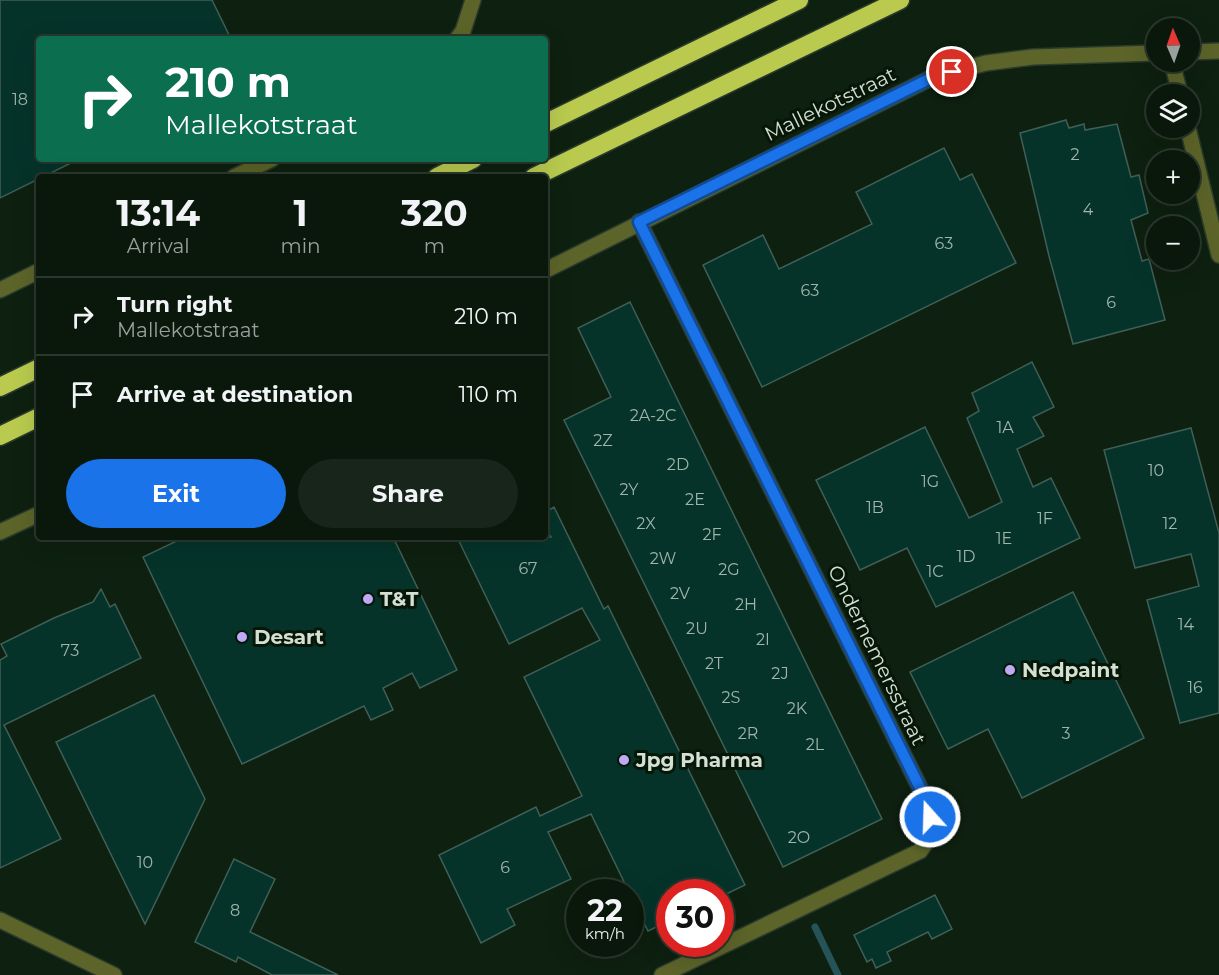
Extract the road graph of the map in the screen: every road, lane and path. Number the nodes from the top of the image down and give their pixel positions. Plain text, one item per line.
1 (473, 0) edge
2 (799, 0) edge
3 (900, 0) edge
4 (459, 36) edge
5 (1219, 51) edge
6 (1200, 52) edge
7 (1146, 53) edge
8 (548, 122) edge
9 (1190, 138) edge
10 (266, 162) edge
11 (467, 162) edge
12 (240, 174) edge
13 (442, 174) edge
14 (540, 174) edge
15 (639, 222) junction
16 (1219, 255) edge
17 (548, 269) edge
18 (36, 272) edge
19 (0, 290) edge
20 (36, 369) edge
21 (0, 387) edge
22 (36, 418) edge
23 (0, 436) edge
24 (36, 515) edge
25 (0, 532) edge
26 (0, 920) edge
27 (114, 975) edge
28 (662, 975) edge

1 - 4 street
2 - 8 highway
3 - 14 highway
5 - 6 street
7 - 15 street, Mallekotstraat
9 - 16 street
10 - 12 street
11 - 13 highway
15 - 17 street, Mallekotstraat
15 - 28 street, Ondernemersstraat
18 - 19 street
20 - 21 highway
22 - 23 highway
24 - 25 street
26 - 27 street

